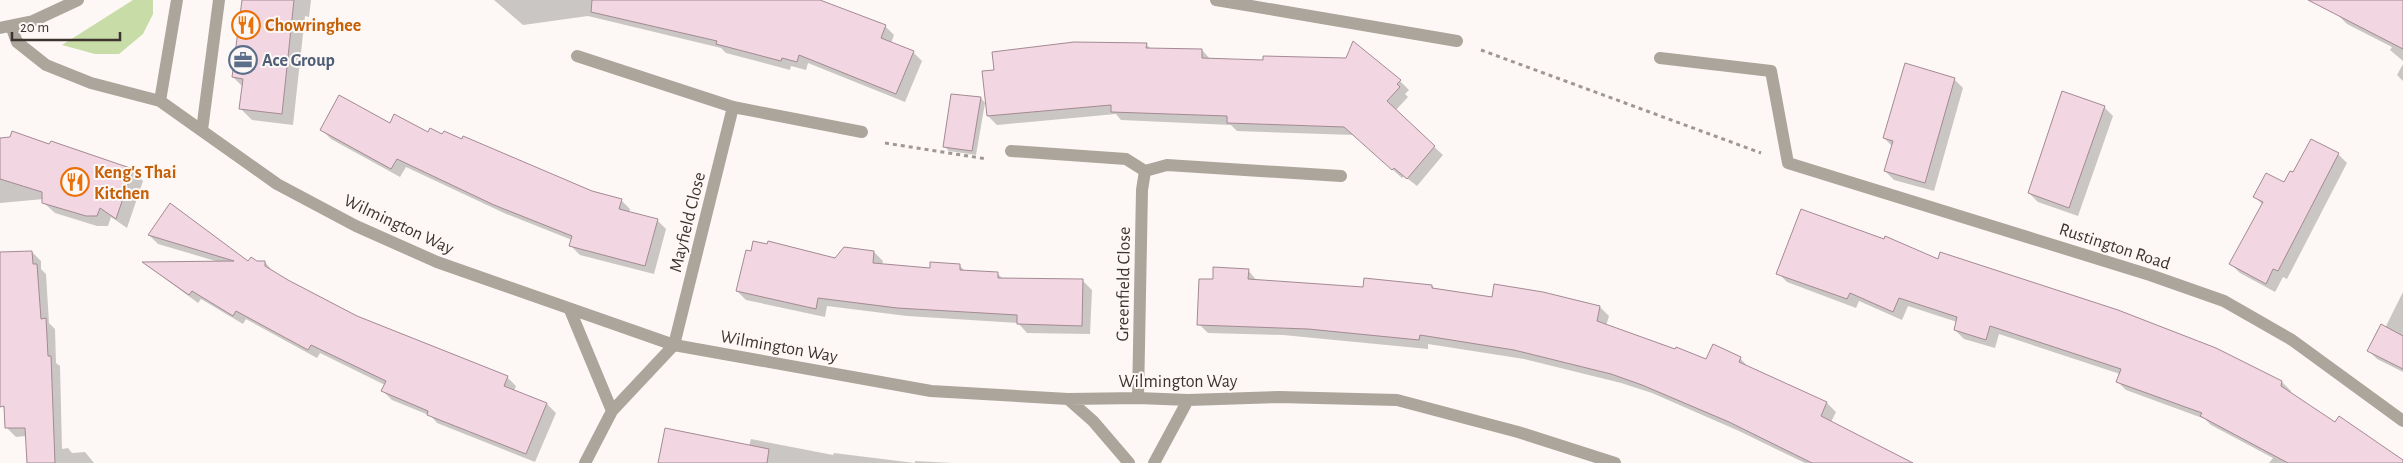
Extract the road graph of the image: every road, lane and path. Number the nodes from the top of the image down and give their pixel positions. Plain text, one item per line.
1 (78, 0) edge
2 (177, 0) edge
3 (219, 0) edge
4 (1216, 0) edge
5 (5, 27) edge
6 (1457, 41) joint
7 (577, 56) dead end
8 (1660, 58) dead end
9 (160, 100) junction
10 (733, 107) junction
11 (202, 130) junction
12 (862, 132) dead end
13 (881, 136) dead end
14 (1011, 151) dead end
15 (996, 160) dead end
16 (1788, 163) junction
17 (1144, 171) junction
18 (1341, 176) dead end
19 (570, 310) junction
20 (674, 345) junction
21 (1138, 398) junction
22 (1068, 399) junction
23 (1188, 400) junction
24 (612, 411) junction
25 (2403, 421) edge
26 (585, 463) edge
27 (1130, 463) edge
28 (1154, 463) edge
29 (1615, 463) edge

1 - 5 street
2 - 9 street
3 - 11 street
4 - 6 street
5 - 9 street, Wilmington Way
6 - 16 path
7 - 10 street
8 - 16 street
9 - 11 street, Wilmington Way
10 - 12 street
10 - 20 street, Mayfield Close
11 - 19 street, Wilmington Way
13 - 15 path
14 - 17 street
16 - 25 street, Rustington Road
17 - 18 street
17 - 21 street, Greenfield Close
19 - 20 street, Wilmington Way
19 - 24 street
20 - 22 street, Wilmington Way
20 - 24 street
21 - 22 street, Wilmington Way
21 - 23 street, Wilmington Way
22 - 27 street
23 - 28 street
23 - 29 street, Wilmington Way
24 - 26 street

